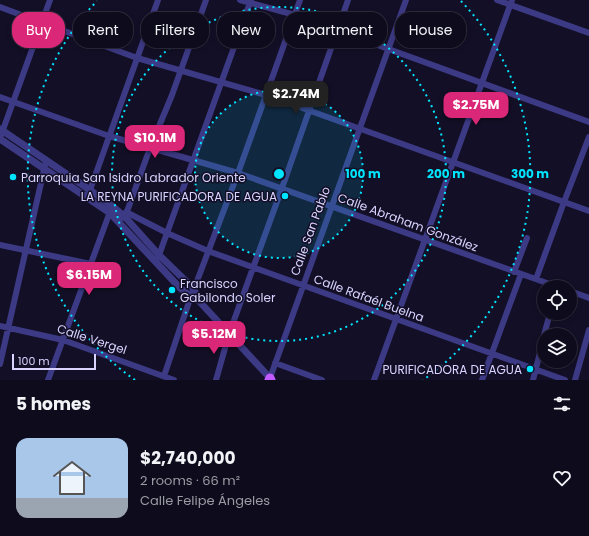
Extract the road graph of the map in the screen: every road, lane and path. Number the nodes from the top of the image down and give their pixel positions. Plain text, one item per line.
1 (50, 0) edge
2 (158, 0) edge
3 (206, 0) edge
4 (240, 0) edge
5 (300, 0) edge
6 (348, 0) edge
7 (406, 0) edge
8 (496, 0) edge
9 (251, 1) edge
10 (511, 2) edge
11 (0, 7) edge
12 (13, 12) edge
13 (46, 12) edge
14 (286, 12) edge
15 (296, 12) edge
16 (344, 12) edge
17 (65, 31) edge
18 (589, 33) edge
19 (33, 48) edge
20 (283, 48) edge
21 (332, 48) edge
22 (388, 49) junction
23 (137, 58) junction
24 (181, 70) junction
25 (222, 82) junction
26 (481, 84) junction
27 (266, 95) junction
28 (0, 98) edge
29 (13, 102) junction
30 (310, 110) junction
31 (589, 122) edge
32 (360, 128) junction
33 (1, 130) edge
34 (109, 136) junction
35 (589, 137) edge
36 (0, 139) edge
37 (150, 148) junction
38 (193, 160) junction
39 (46, 161) junction
40 (453, 162) junction
41 (44, 168) junction
42 (238, 172) junction
43 (282, 188) junction
44 (90, 190) junction
45 (86, 197) junction
46 (564, 202) junction
47 (332, 206) junction
48 (111, 209) junction
49 (589, 211) edge
50 (126, 214) junction
51 (117, 220) junction
52 (167, 234) junction
53 (527, 238) dead end
54 (425, 240) junction
55 (0, 244) edge
56 (25, 250) junction
57 (208, 251) junction
58 (159, 255) junction
59 (156, 263) junction
60 (91, 264) junction
61 (253, 267) junction
62 (514, 272) junction
63 (521, 274) junction
64 (536, 279) joint
65 (303, 286) junction
66 (194, 289) junction
67 (577, 294) edge
68 (191, 296) junction
69 (589, 298) edge
70 (199, 301) junction
71 (396, 319) junction
72 (0, 326) edge
73 (8, 328) junction
74 (589, 330) edge
75 (229, 334) junction
76 (63, 340) junction
77 (492, 354) junction
78 (275, 363) junction
79 (0, 364) edge
80 (537, 365) edge
81 (536, 369) junction
82 (164, 376) junction
83 (270, 379) edge
84 (48, 380) edge
85 (174, 380) edge
86 (216, 380) edge
87 (322, 380) edge
88 (374, 380) edge
89 (482, 380) edge
90 (533, 380) edge
91 (565, 380) edge
92 (575, 380) edge

1 - 13 street
2 - 23 street
3 - 24 street
4 - 9 street
5 - 15 street
6 - 16 street
7 - 22 street, Calle San Pablo
8 - 10 street
9 - 14 street
9 - 25 street
10 - 18 street
10 - 26 street
11 - 12 street
17 - 23 street
19 - 29 street
20 - 27 street
21 - 30 street
22 - 26 street
22 - 32 street, Calle San Pablo
23 - 24 street
23 - 34 street
24 - 25 street
24 - 37 street
25 - 27 street
25 - 38 street
26 - 31 street
26 - 40 street
27 - 30 street
27 - 42 street
28 - 29 street, Calle Abraham González
29 - 33 street
29 - 34 street, Calle Abraham González
30 - 32 street
30 - 43 street
32 - 40 street
32 - 47 street, Calle San Pablo
33 - 36 street
33 - 39 street
34 - 37 street, Calle Abraham González
34 - 44 street
35 - 46 street
36 - 41 street
37 - 38 street, Calle Abraham González
37 - 50 street
38 - 42 street, Calle Abraham González
38 - 52 street
39 - 41 street
39 - 44 street
40 - 46 street
40 - 54 street
41 - 45 street
41 - 56 street
42 - 43 street, Calle Abraham González
42 - 57 street
43 - 47 street, Calle Abraham González
43 - 61 street
44 - 45 street
44 - 48 street
45 - 48 street
46 - 49 street
46 - 64 street
47 - 54 street, Calle Abraham González
47 - 65 street, Calle San Pablo
48 - 50 street
48 - 51 street
48 - 60 street
50 - 51 street
50 - 52 street, Calle Rafaél Buelna
50 - 58 street
51 - 59 street
52 - 57 street, Calle Rafaél Buelna
52 - 58 street
53 - 62 street
54 - 62 street, Calle Abraham González
54 - 71 street
55 - 56 street
56 - 60 street
56 - 73 street
57 - 61 street, Calle Rafaél Buelna
57 - 66 street
58 - 59 street
58 - 66 street
59 - 68 street
60 - 76 street
61 - 65 street, Calle Rafaél Buelna
61 - 75 street
62 - 63 street, Calle Abraham González
63 - 64 street, Calle Abraham González
63 - 77 street
65 - 71 street, Calle Rafaél Buelna
65 - 78 street, Calle San Pablo
66 - 68 street
66 - 70 street
67 - 69 street
68 - 70 street
68 - 82 street
70 - 75 street
71 - 77 street, Calle Rafaél Buelna
71 - 88 street
72 - 73 street, Calle Vergel
73 - 76 street, Calle Vergel
73 - 79 street
74 - 92 street
75 - 83 street
75 - 86 street
76 - 82 street, Calle Vergel
76 - 84 street
77 - 81 street, Calle Rafaél Buelna
77 - 89 street
78 - 83 street, Calle San Pablo
78 - 87 street
80 - 81 street
81 - 90 street
81 - 91 street, Calle Rafaél Buelna
82 - 85 street, Calle Vergel

